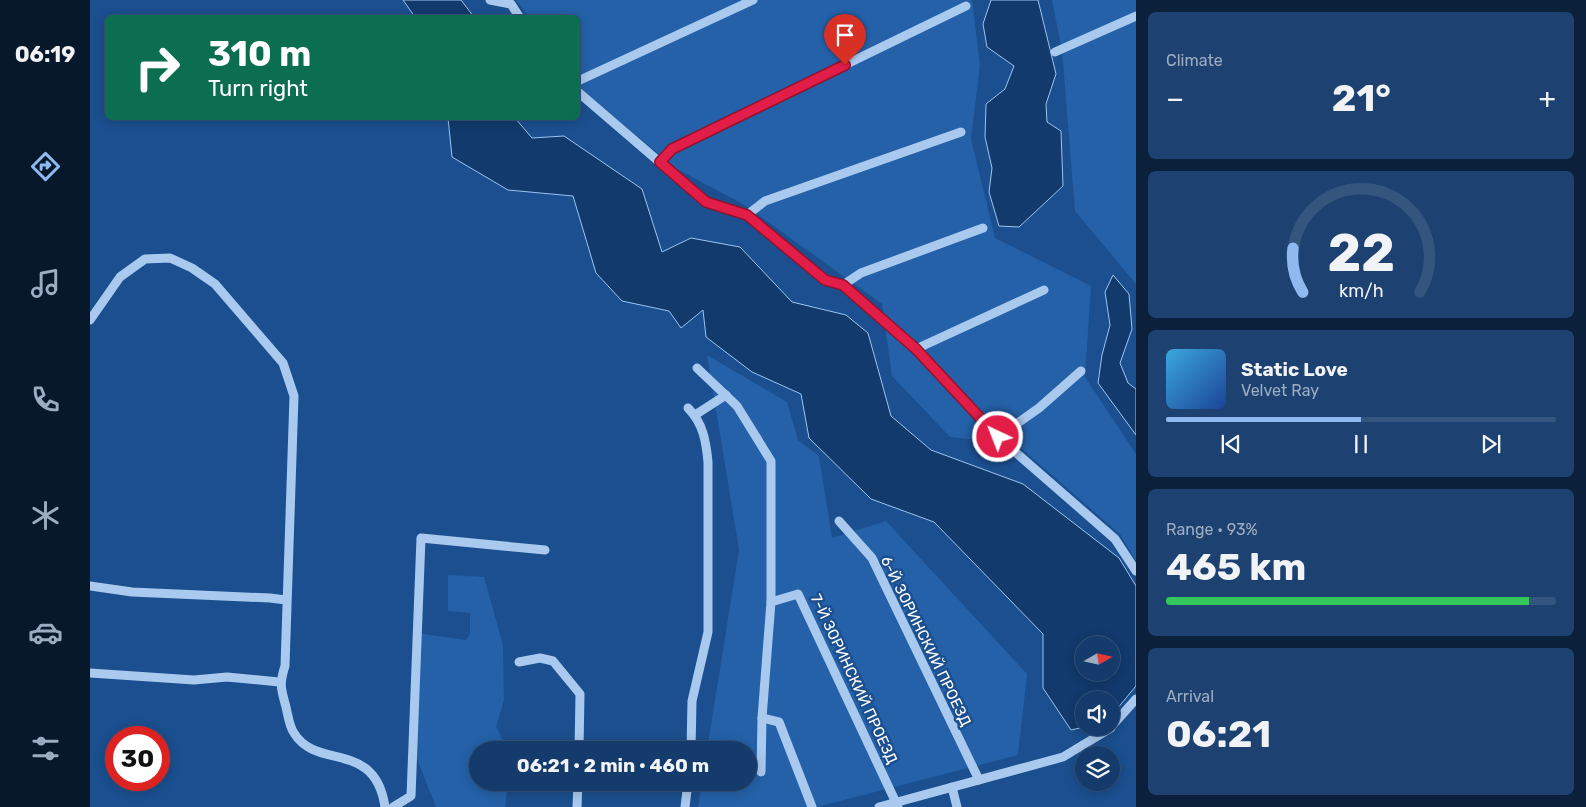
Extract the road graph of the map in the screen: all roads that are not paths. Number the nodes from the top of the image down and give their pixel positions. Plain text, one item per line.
1 (490, 0) edge
2 (753, 0) edge
3 (513, 2) edge
4 (966, 6) dead end
5 (519, 15) edge
6 (1136, 16) edge
7 (1055, 52) dead end
8 (580, 80) edge
9 (580, 94) edge
10 (961, 132) dead end
11 (660, 162) junction
12 (747, 215) junction
13 (983, 228) dead end
14 (843, 285) junction
15 (1044, 290) dead end
16 (90, 320) edge
17 (916, 349) junction
18 (697, 368) dead end
19 (1081, 371) dead end
20 (726, 395) junction
21 (688, 408) dead end
22 (695, 416) junction
23 (998, 437) junction
24 (839, 521) dead end
25 (545, 550) dead end
26 (1136, 571) edge
27 (90, 586) edge
28 (286, 600) junction
29 (771, 602) junction
30 (519, 662) dead end
31 (90, 673) edge
32 (279, 682) junction
33 (1136, 699) edge
34 (1120, 717) edge
35 (762, 718) junction
36 (1097, 736) edge
37 (579, 741) edge
38 (691, 741) edge
39 (761, 772) dead end
40 (978, 780) junction
41 (952, 787) junction
42 (578, 791) edge
43 (687, 791) edge
44 (898, 804) edge
45 (385, 807) edge
46 (393, 807) edge
47 (577, 807) edge
48 (685, 807) edge
49 (812, 807) edge
50 (878, 807) edge
51 (958, 807) edge

1 - 3 street
2 - 8 street
3 - 5 street
4 - 11 street
6 - 7 street
9 - 11 street
10 - 12 street
11 - 12 street
12 - 14 street
13 - 14 street
14 - 17 street
15 - 17 street
16 - 28 street
17 - 23 street
18 - 20 street
19 - 23 street
20 - 22 street
20 - 29 street
21 - 22 street
22 - 38 street
23 - 26 street
24 - 40 street, 6-Й ЗОРИНСКИЙ ПРОЕЗД
25 - 46 street
27 - 28 street
28 - 32 street
29 - 35 street
29 - 44 street, 7-Й ЗОРИНСКИЙ ПРОЕЗД
30 - 37 street
31 - 32 street
32 - 45 street
33 - 34 street
35 - 39 street
35 - 49 street
36 - 40 street
40 - 41 street
41 - 44 street
41 - 51 street
42 - 47 street
43 - 48 street
44 - 50 street

